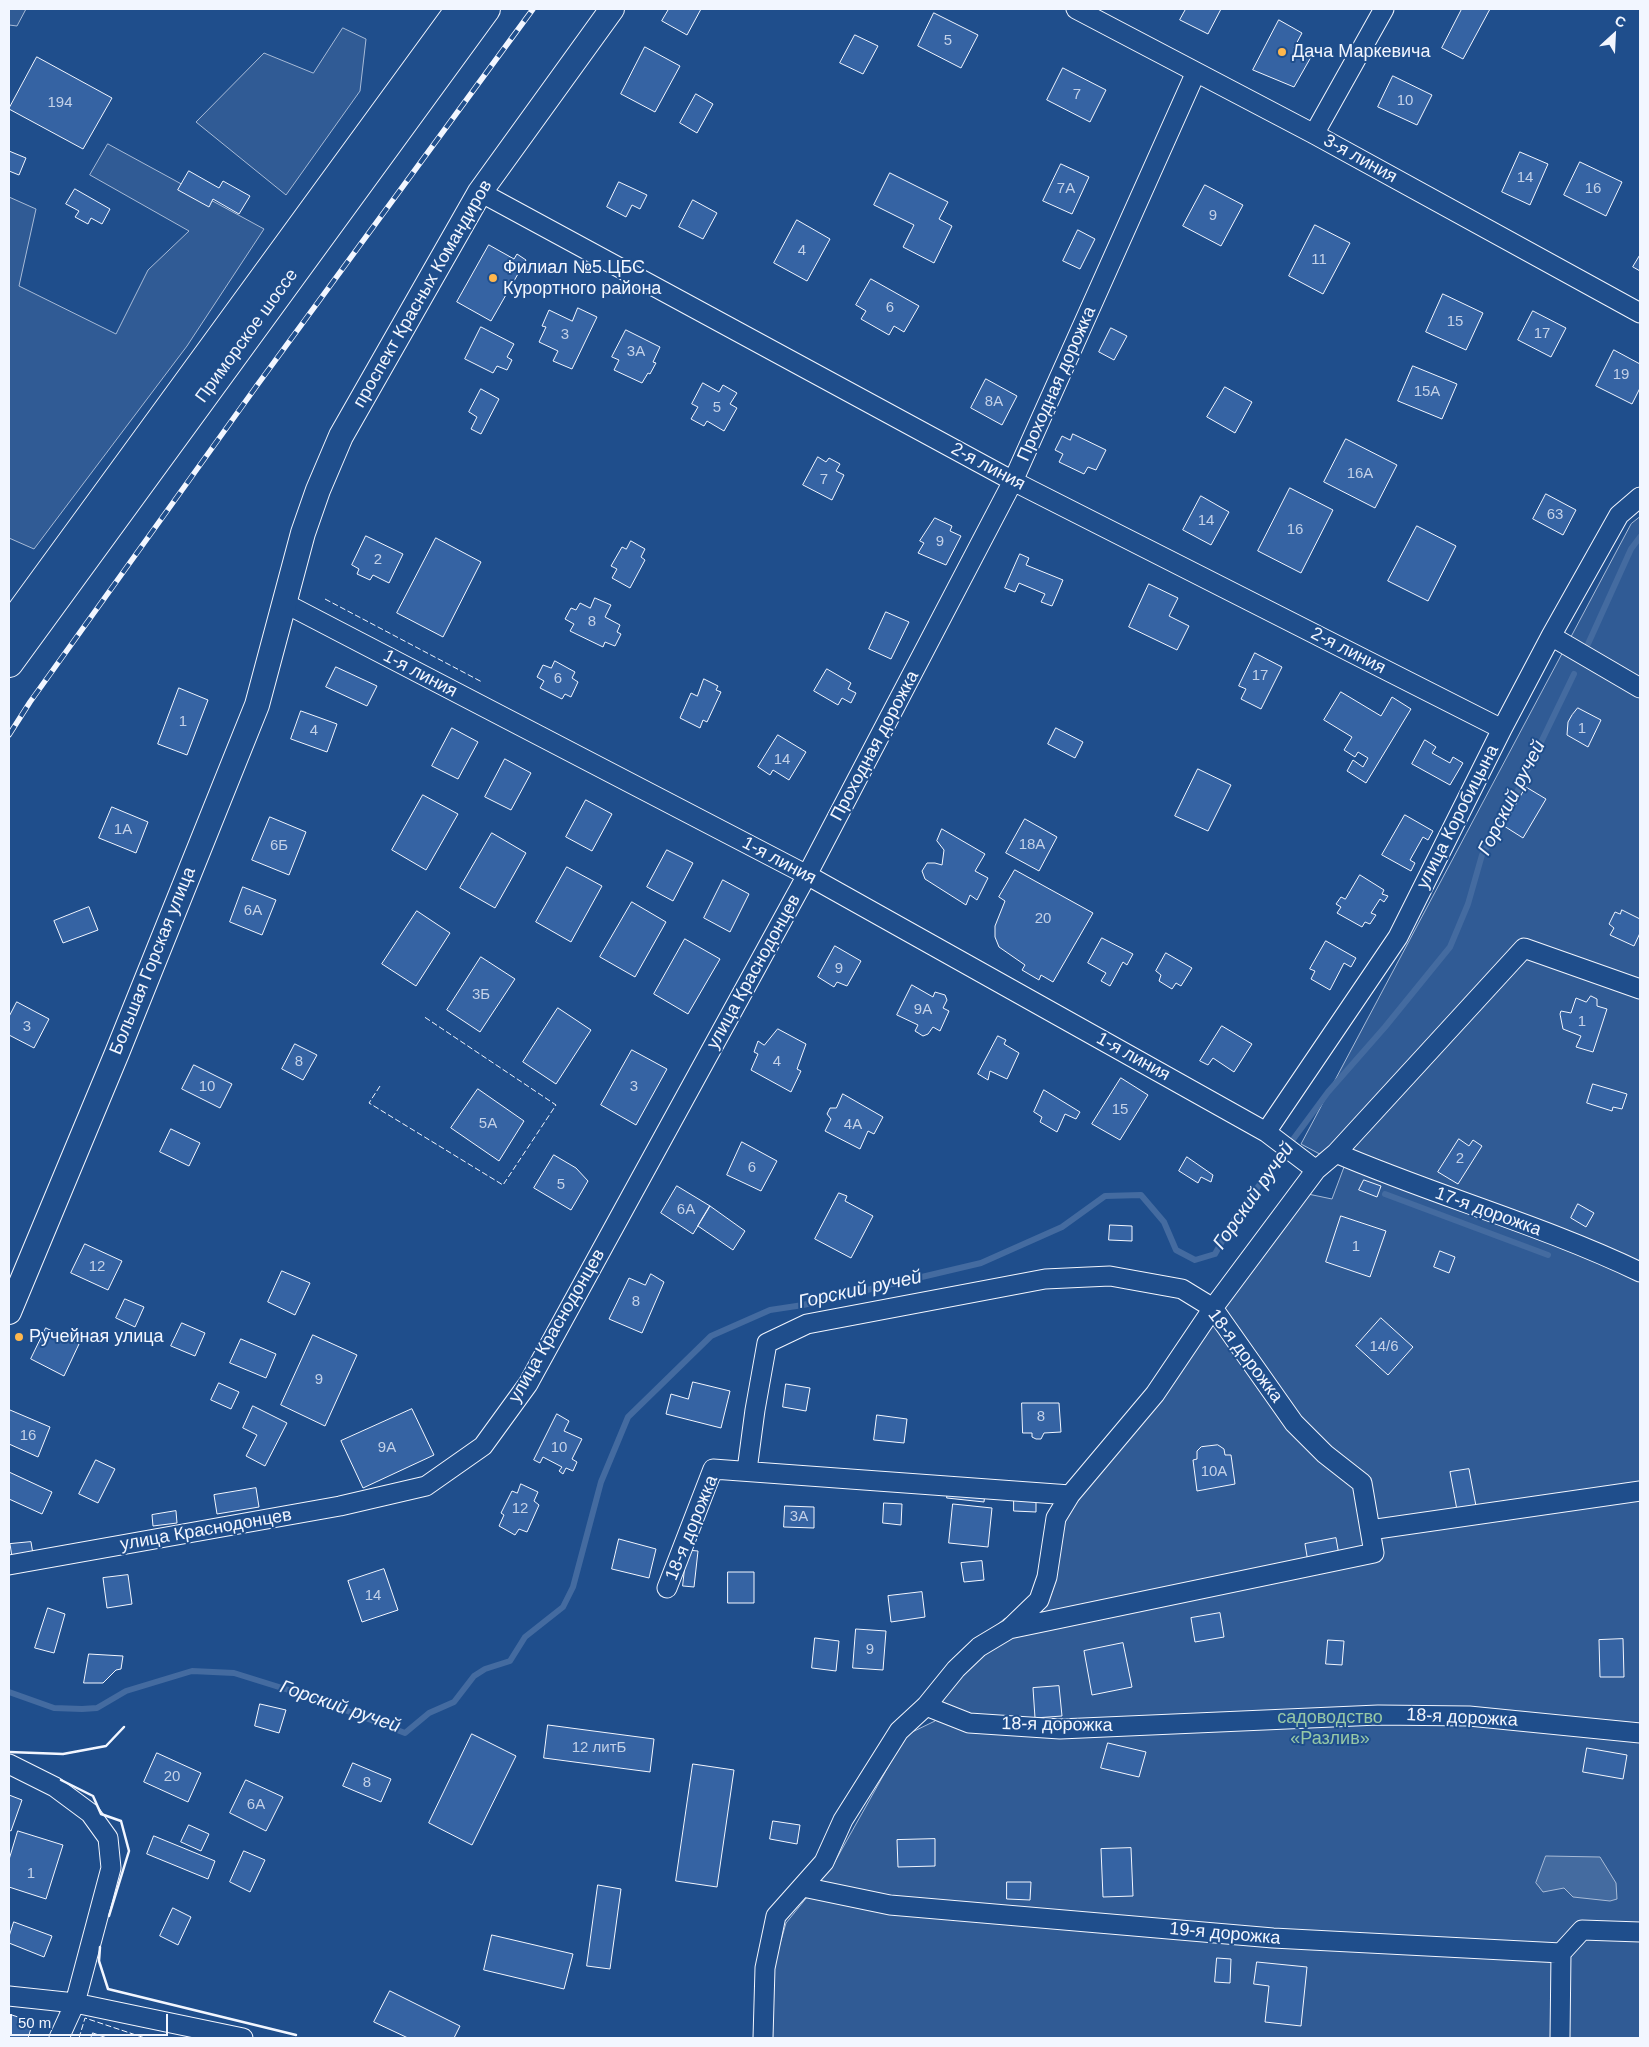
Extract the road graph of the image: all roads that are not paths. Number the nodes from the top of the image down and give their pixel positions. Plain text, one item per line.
1 (460, 9) edge
2 (486, 9) edge
3 (612, 9) edge
4 (1076, 9) edge
5 (1384, 9) edge
6 (1196, 72) junction
7 (1314, 134) junction
8 (480, 192) junction
9 (1640, 313) edge
10 (1013, 481) junction
11 (1640, 497) edge
12 (285, 604) junction
13 (9, 628) edge
14 (1552, 636) junction
15 (9, 663) edge
16 (1640, 688) edge
17 (1502, 730) junction
18 (807, 875) junction
19 (1640, 989) edge
20 (1272, 1137) junction
21 (1336, 1153) junction
22 (1316, 1170) junction
23 (1640, 1272) edge
24 (1213, 1308) junction
25 (9, 1312) edge
26 (747, 1470) junction
27 (1640, 1491) edge
28 (1070, 1494) junction
29 (1370, 1530) junction
30 (9, 1565) edge
31 (667, 1588) dead end
32 (1009, 1629) junction
33 (926, 1706) junction
34 (1640, 1732) edge
35 (9, 1764) edge
36 (803, 1887) junction
37 (1640, 1932) edge
38 (1561, 1953) junction
39 (9, 1996) edge
40 (74, 2003) junction
41 (59, 2038) edge
42 (243, 2038) edge
43 (763, 2038) edge
44 (1560, 2038) edge

1 - 13 highway, Приморское шоссе
2 - 15 highway, Приморское шоссе
3 - 8 street, проспект Красных Командиров
4 - 6 street, 3-я линия
5 - 7 street
6 - 7 street, 3-я линия
6 - 10 street, Проходная дорожка
7 - 9 street, 3-я линия
8 - 10 street, 2-я линия
8 - 12 street, проспект Красных Командиров
10 - 17 street, 2-я линия
10 - 18 street, Проходная дорожка
11 - 14 street, улица Коробицына
12 - 18 street, 1-я линия
12 - 25 street, Большая Горская улица
14 - 16 street
14 - 17 street, улица Коробицына
17 - 20 street, улица Коробицына
18 - 20 street, 1-я линия
18 - 30 street, улица Краснодонцев
19 - 21 street
20 - 22 street, 1-я линия
21 - 22 street
21 - 23 street, 17-я дорожка
22 - 24 street
24 - 26 street, 18-я дорожка
24 - 28 street
24 - 29 street, 18-я дорожка
26 - 28 street, 18-я дорожка
26 - 31 street, 18-я дорожка
27 - 29 street
28 - 32 street
29 - 32 street, 18-я дорожка
32 - 33 street
33 - 34 street, 18-я дорожка
33 - 36 street
35 - 40 street
36 - 38 street, 19-я дорожка
36 - 43 street
37 - 38 street
38 - 44 street
39 - 40 street
40 - 41 street
40 - 42 street

